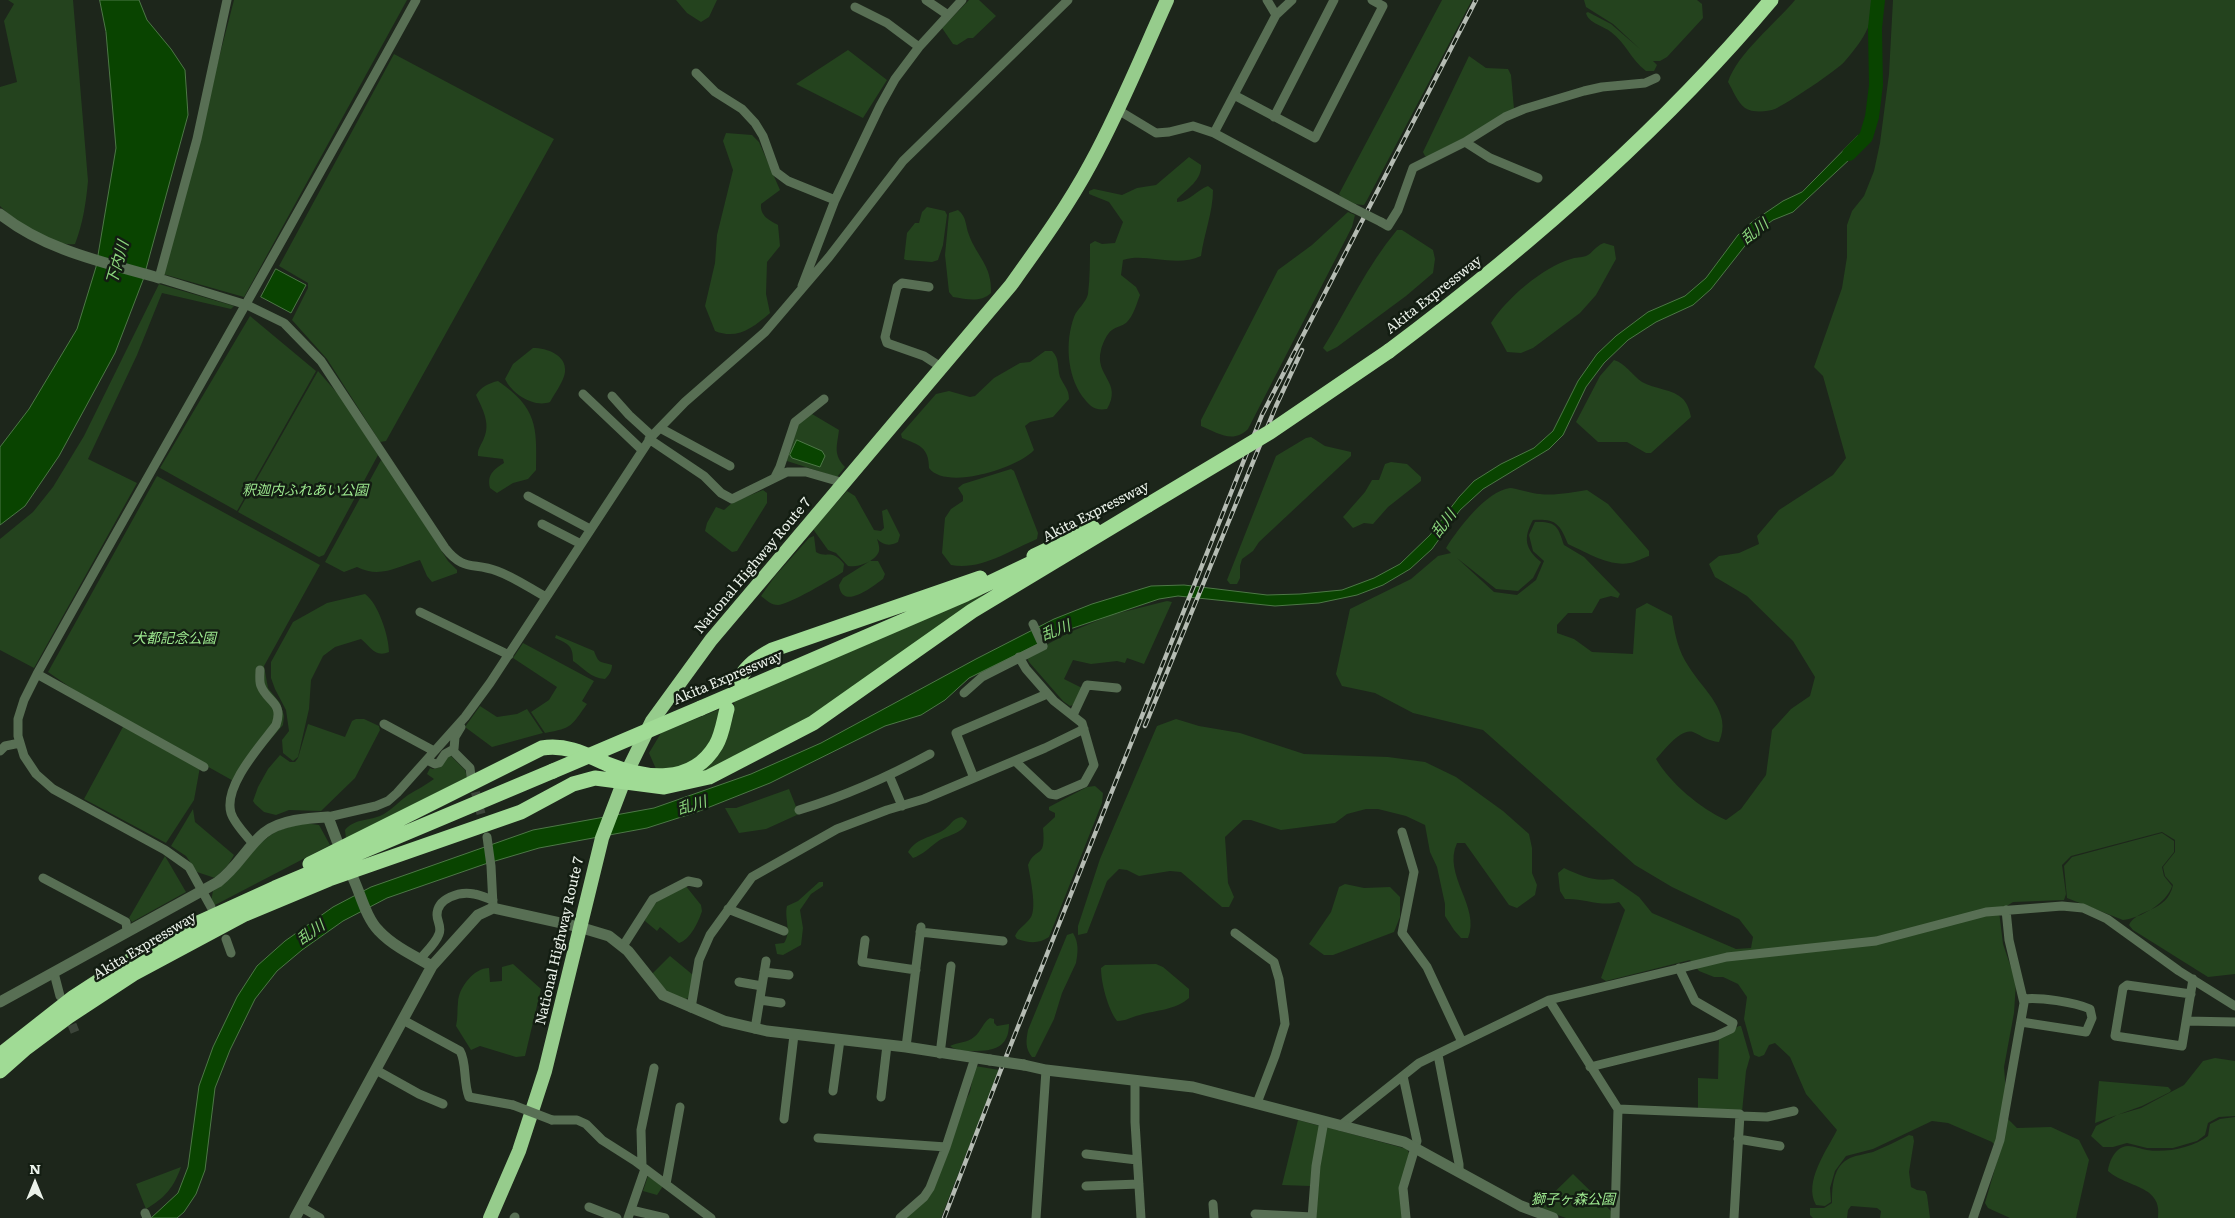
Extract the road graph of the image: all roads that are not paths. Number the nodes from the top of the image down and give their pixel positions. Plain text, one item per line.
1 (227, 0) edge
2 (416, 0) edge
3 (926, 0) edge
4 (962, 0) edge
5 (1068, 0) edge
6 (1167, 0) edge
7 (1267, 0) edge
8 (1292, 0) edge
9 (1334, 0) edge
10 (1372, 0) edge
11 (1762, 0) edge
12 (1771, 0) edge
13 (1781, 0) edge
14 (1384, 3) edge
15 (855, 7) dead end
16 (1276, 15) junction
17 (948, 16) junction
18 (919, 47) junction
19 (696, 73) dead end
20 (1705, 74) junction
21 (1656, 78) dead end
22 (1234, 96) junction
23 (1118, 110) junction
24 (1274, 117) junction
25 (1214, 132) junction
26 (1465, 142) junction
27 (1538, 178) dead end
28 (835, 200) junction
29 (0, 214) edge
30 (160, 278) junction
31 (929, 287) dead end
32 (800, 290) junction
33 (247, 305) junction
34 (941, 367) junction
35 (583, 394) dead end
36 (612, 396) dead end
37 (824, 399) dead end
38 (660, 428) junction
39 (651, 438) junction
40 (642, 450) junction
41 (730, 466) dead end
42 (775, 476) junction
43 (844, 483) junction
44 (528, 496) dead end
45 (1148, 505) junction
46 (542, 524) dead end
47 (590, 530) junction
48 (581, 544) junction
49 (546, 597) junction
50 (420, 612) dead end
51 (1033, 624) dead end
52 (509, 655) junction
53 (1019, 657) junction
54 (260, 670) dead end
55 (37, 674) junction
56 (739, 679) dead end
57 (1117, 688) dead end
58 (964, 693) dead end
59 (1048, 694) junction
60 (727, 709) dead end
61 (469, 711) junction
62 (1072, 715) junction
63 (384, 724) dead end
64 (1084, 729) junction
65 (20, 743) junction
66 (452, 750) junction
67 (0, 751) edge
68 (434, 751) junction
69 (930, 754) dead end
70 (427, 760) junction
71 (1015, 761) junction
72 (204, 767) dead end
73 (890, 775) junction
74 (471, 776) tunnel mouth
75 (626, 776) junction
76 (974, 778) junction
77 (902, 806) junction
78 (799, 810) dead end
79 (328, 817) junction
80 (1402, 832) dead end
81 (487, 837) tunnel mouth
82 (338, 841) dead end
83 (253, 844) junction
84 (320, 870) junction
85 (43, 878) dead end
86 (355, 883) dead end
87 (698, 883) dead end
88 (203, 891) junction
89 (493, 904) junction
90 (211, 907) dead end
91 (227, 909) junction
92 (728, 909) junction
93 (2006, 910) junction
94 (579, 926) junction
95 (127, 931) junction
96 (784, 931) dead end
97 (1235, 933) dead end
98 (226, 939) dead end
99 (865, 940) dead end
100 (1003, 941) dead end
101 (623, 946) junction
102 (232, 953) dead end
103 (420, 959) junction
104 (766, 961) dead end
105 (432, 966) junction
106 (952, 966) dead end
107 (1679, 968) junction
108 (916, 970) junction
109 (764, 972) junction
110 (54, 973) junction
111 (789, 976) dead end
112 (2193, 979) junction
113 (739, 982) dead end
114 (762, 986) junction
115 (2190, 994) junction
116 (60, 996) dead end
117 (2023, 999) junction
118 (760, 1000) junction
119 (1549, 1000) junction
120 (0, 1002) edge
121 (781, 1003) dead end
122 (2235, 1006) edge
123 (691, 1008) junction
124 (66, 1018) junction
125 (404, 1020) junction
126 (2186, 1021) junction
127 (2021, 1022) junction
128 (2235, 1022) edge
129 (755, 1029) junction
130 (794, 1035) junction
131 (840, 1040) junction
132 (1462, 1042) junction
133 (887, 1046) junction
134 (906, 1048) junction
135 (940, 1054) junction
136 (0, 1055) edge
137 (1438, 1055) junction
138 (975, 1058) junction
139 (1590, 1066) junction
140 (654, 1068) dead end
141 (376, 1070) junction
142 (1046, 1070) junction
143 (0, 1071) edge
144 (1403, 1076) junction
145 (1135, 1080) junction
146 (833, 1091) dead end
147 (881, 1096) dead end
148 (1257, 1103) junction
149 (443, 1104) dead end
150 (680, 1107) dead end
151 (1618, 1109) junction
152 (1794, 1111) dead end
153 (1740, 1116) junction
154 (784, 1119) dead end
155 (1324, 1121) junction
156 (1340, 1126) junction
157 (818, 1138) dead end
158 (1738, 1140) junction
159 (1414, 1146) junction
160 (1780, 1146) dead end
161 (946, 1147) junction
162 (1086, 1154) dead end
163 (1137, 1160) junction
164 (644, 1167) junction
165 (1459, 1171) junction
166 (666, 1184) junction
167 (1139, 1184) junction
168 (1086, 1186) dead end
169 (1214, 1204) dead end
170 (301, 1207) junction
171 (589, 1207) dead end
172 (630, 1214) edge
173 (1254, 1214) dead end
174 (707, 1217) edge
175 (1549, 1217) edge
176 (295, 1218) edge
177 (320, 1218) edge
178 (490, 1218) edge
179 (617, 1218) edge
180 (665, 1218) edge
181 (900, 1218) edge
182 (1036, 1218) edge
183 (1141, 1218) edge
184 (1214, 1218) edge
185 (1312, 1218) edge
186 (1406, 1218) edge
187 (1615, 1218) edge
188 (1734, 1218) edge
189 (1973, 1218) edge

1 - 30 street
2 - 33 street
3 - 17 street
4 - 17 street
5 - 32 street
6 - 23 highway, National Highway Route 7
7 - 16 street
8 - 16 street
9 - 24 street
10 - 14 street
11 - 20 highway
12 - 20 highway, Akita Expressway
13 - 20 highway
14 - 24 street
15 - 18 street
16 - 22 street
17 - 18 street
18 - 28 street
19 - 28 street
20 - 45 highway, Akita Expressway, bridge
21 - 26 street
22 - 24 street
22 - 25 street
23 - 25 street
23 - 34 highway, National Highway Route 7
25 - 26 street, bridge
26 - 27 street
28 - 32 street
29 - 30 street
30 - 33 street
31 - 34 street
32 - 38 street
33 - 49 street
33 - 55 street
34 - 43 highway, National Highway Route 7
35 - 40 street
36 - 39 street
37 - 42 street
38 - 39 street
38 - 41 street
39 - 40 street
39 - 42 street
40 - 47 street
42 - 43 street
43 - 75 highway, National Highway Route 7
44 - 47 street
45 - 56 highway
45 - 75 highway
45 - 84 highway, Akita Expressway, bridge
46 - 48 street
47 - 48 street
48 - 49 street
49 - 52 street
50 - 52 street
51 - 53 street
52 - 61 street
53 - 58 street
53 - 59 street
54 - 83 street
55 - 65 street
55 - 72 street
57 - 62 street
59 - 62 street
59 - 76 street
60 - 75 highway
61 - 66 street
61 - 68 street
62 - 64 street
63 - 68 street
64 - 71 street
64 - 71 street
65 - 67 street
65 - 88 street
66 - 70 street
66 - 74 street
68 - 70 street
69 - 73 street
70 - 79 street
71 - 76 street
73 - 77 street
73 - 78 street
75 - 91 highway
75 - 94 highway, National Highway Route 7
75 - 124 highway
76 - 77 street
77 - 92 street
79 - 82 street
79 - 83 street
80 - 132 street
81 - 89 street
83 - 88 street
84 - 91 highway, Akita Expressway
84 - 124 highway, Akita Expressway
85 - 95 street
86 - 103 street
87 - 101 street
88 - 90 street
88 - 95 street
89 - 94 street
89 - 103 street
89 - 105 street
91 - 136 highway, Akita Expressway
92 - 96 street
92 - 123 street
93 - 107 street
93 - 112 street
93 - 117 street
94 - 101 street
94 - 178 highway, National Highway Route 7
95 - 110 street
97 - 148 street
98 - 102 street
99 - 108 street
100 - 108 street
101 - 123 street
103 - 105 street
104 - 109 street
105 - 125 street
106 - 135 street
107 - 119 street
107 - 139 street
108 - 134 street
109 - 111 street
109 - 114 street
110 - 116 street
110 - 120 street
112 - 115 street
112 - 122 street
113 - 114 street
114 - 118 street
115 - 126 street
115 - 126 street
117 - 127 street
117 - 127 street
118 - 121 street
118 - 129 street
119 - 132 street
119 - 139 street
123 - 129 street
124 - 143 highway, Akita Expressway
125 - 141 street
125 - 164 street, bridge
126 - 128 street
127 - 189 street
129 - 130 street
130 - 131 street
130 - 154 street
131 - 133 street
131 - 146 street
132 - 137 street
133 - 134 street
133 - 147 street
134 - 135 street
135 - 138 street
137 - 144 street
137 - 165 street
138 - 142 street, bridge
138 - 161 street
139 - 151 street
140 - 164 street
141 - 149 street
141 - 170 street
142 - 145 street
142 - 182 street
144 - 156 street
144 - 159 street
145 - 148 street
145 - 163 street
148 - 155 street
150 - 166 street
151 - 153 street
151 - 187 street
152 - 153 street
153 - 158 street
155 - 156 street
155 - 185 street
156 - 159 street
157 - 161 street
158 - 160 street
158 - 188 street
159 - 165 street
159 - 186 street
161 - 181 street
162 - 163 street
163 - 167 street
164 - 166 street
164 - 172 street
165 - 175 street
166 - 174 street
167 - 168 street
167 - 183 street
169 - 184 street
170 - 176 street
170 - 177 street
171 - 179 street
172 - 180 street
173 - 185 street

